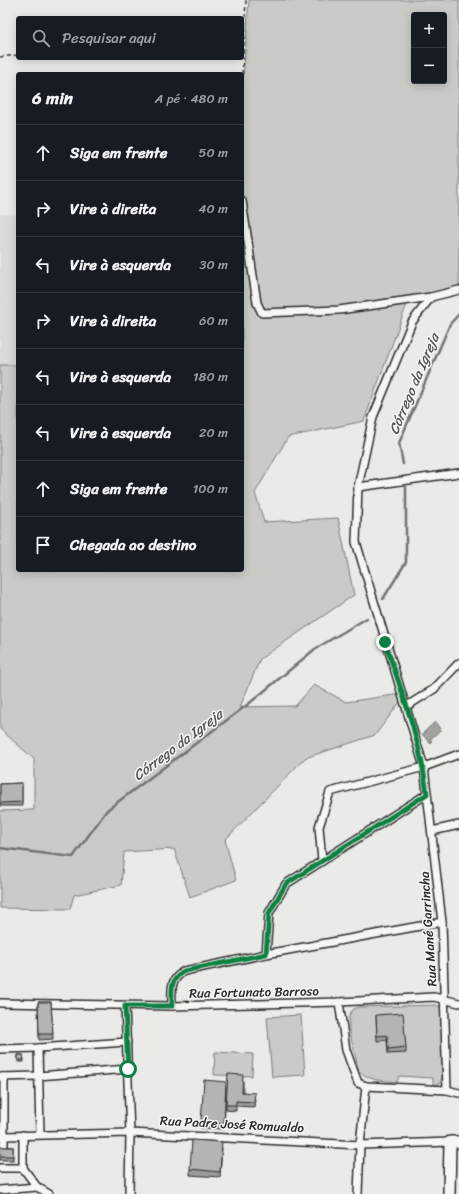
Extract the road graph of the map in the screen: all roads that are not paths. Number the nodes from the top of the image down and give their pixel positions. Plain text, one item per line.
1 (244, 215) edge
2 (459, 290) edge
3 (431, 297) junction
4 (459, 472) edge
5 (358, 487) junction
6 (459, 663) edge
7 (407, 706) junction
8 (459, 754) edge
9 (424, 767) junction
10 (427, 794) junction
11 (459, 825) edge
12 (432, 831) junction
13 (322, 861) junction
14 (442, 922) junction
15 (266, 954) junction
16 (445, 1000) junction
17 (338, 1002) junction
18 (0, 1003) edge
19 (459, 1003) edge
20 (125, 1006) junction
21 (172, 1006) junction
22 (127, 1042) junction
23 (38, 1048) junction
24 (0, 1049) edge
25 (128, 1069) junction
26 (38, 1076) junction
27 (2, 1077) edge
28 (366, 1086) junction
29 (447, 1090) junction
30 (459, 1092) edge
31 (130, 1133) junction
32 (40, 1134) junction
33 (23, 1135) junction
34 (4, 1136) junction
35 (454, 1142) edge
36 (360, 1145) junction
37 (2, 1147) edge
38 (0, 1168) edge
39 (23, 1168) junction
40 (38, 1187) junction
41 (0, 1190) edge
42 (49, 1194) edge
43 (129, 1194) edge
44 (358, 1194) edge
45 (449, 1194) edge

1 - 3 street
2 - 3 street
3 - 5 street, Rua Mané Garrincha
4 - 5 street
5 - 7 street, Rua Mané Garrincha
6 - 7 street
7 - 9 street, Rua Mané Garrincha
8 - 9 street
9 - 10 street, Rua Mané Garrincha
9 - 13 street
10 - 12 street, Rua Mané Garrincha
10 - 13 street
11 - 12 street
12 - 14 street, Rua Mané Garrincha
13 - 15 street
14 - 15 street
14 - 16 street, Rua Mané Garrincha
15 - 21 street
16 - 17 street, Rua Fortunato Barroso
16 - 19 street, Rua Fortunato Barroso
16 - 29 street, Rua Mané Garrincha
17 - 21 street, Rua Fortunato Barroso
17 - 28 street
18 - 20 street, Rua Fortunato Barroso
20 - 21 street, Rua Fortunato Barroso
20 - 22 street
22 - 23 street
22 - 25 street
23 - 24 street
23 - 26 street
25 - 26 street
25 - 31 street
26 - 27 street
26 - 32 street
27 - 34 street
28 - 29 street
28 - 36 street
29 - 30 street
31 - 32 street, Rua Padre José Romualdo
31 - 36 street, Rua Padre José Romualdo
31 - 43 street
32 - 33 street, Rua Padre José Romualdo
33 - 34 street, Rua Padre José Romualdo
33 - 39 street
34 - 37 street
35 - 36 street, Rua Padre José Romualdo
35 - 45 main road
36 - 44 street
38 - 39 street
39 - 40 street
40 - 41 street
40 - 42 street

